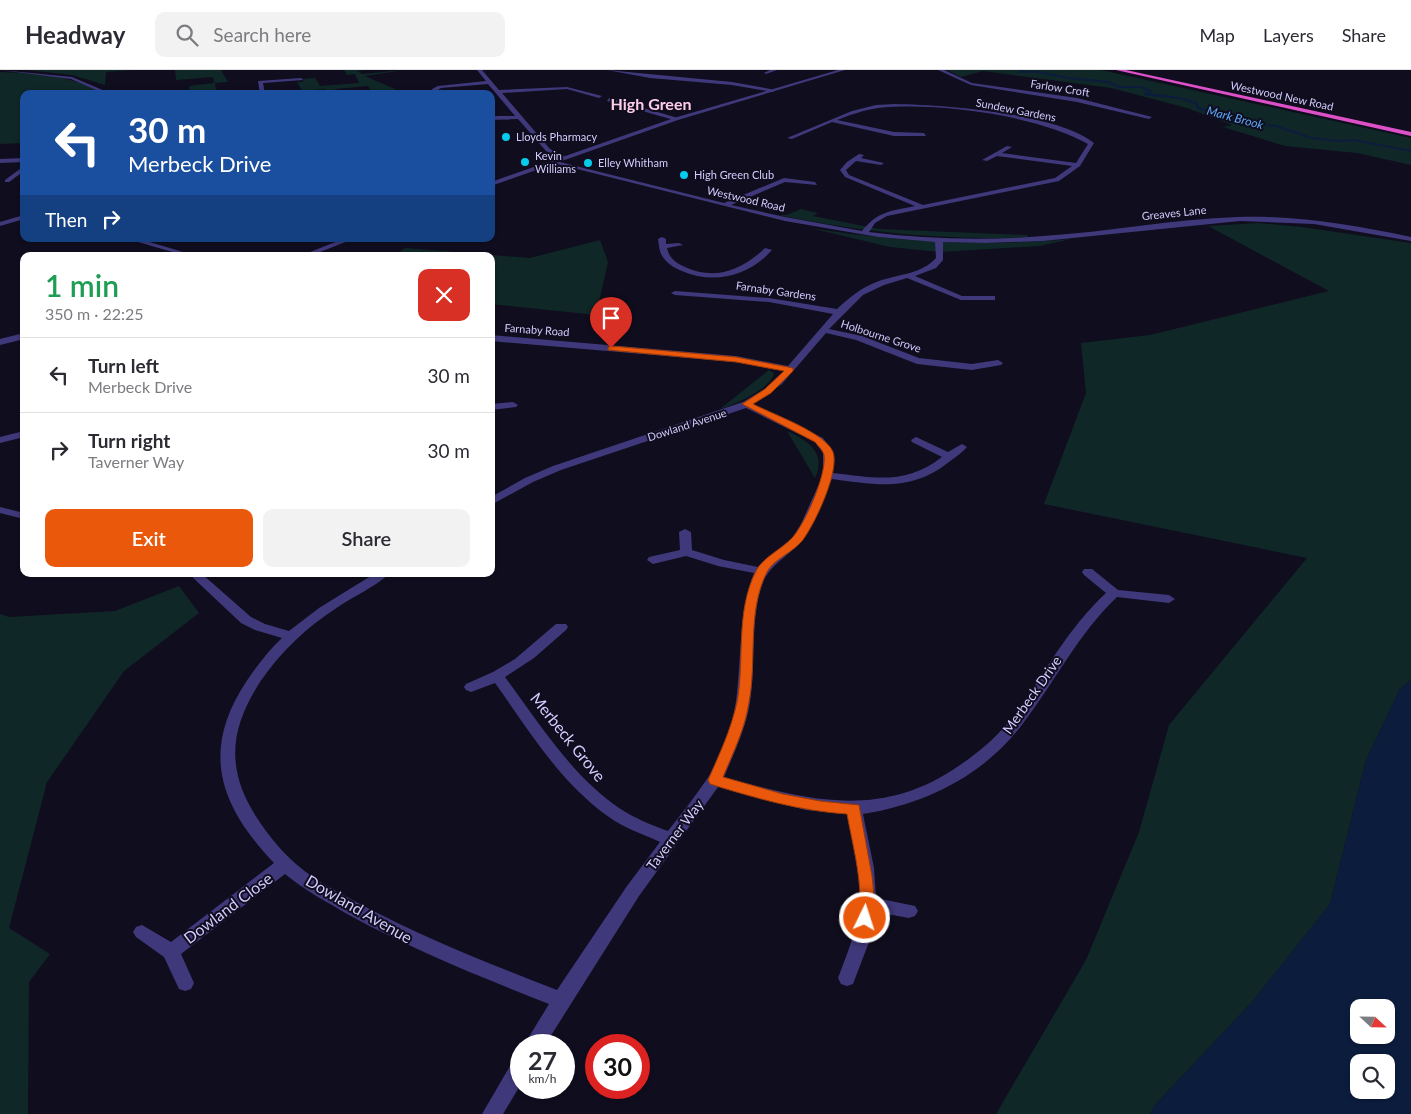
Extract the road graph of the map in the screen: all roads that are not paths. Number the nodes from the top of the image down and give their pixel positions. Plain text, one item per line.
1 (0, 70) edge
2 (479, 70) edge
3 (609, 70) edge
4 (775, 70) edge
5 (843, 70) edge
6 (940, 70) edge
7 (1119, 70) edge
8 (710, 72) dead end
9 (766, 72) dead end
10 (302, 79) dead end
11 (709, 81) junction
12 (489, 82) junction
13 (100, 90) edge
14 (262, 90) edge
15 (435, 90) edge
16 (772, 90) junction
17 (498, 92) junction
18 (599, 96) dead end
19 (609, 100) dead end
20 (520, 117) junction
21 (495, 118) edge
22 (1149, 118) dead end
23 (676, 119) junction
24 (833, 121) junction
25 (790, 130) dead end
26 (802, 133) junction
27 (1411, 134) edge
28 (904, 135) junction
29 (924, 135) dead end
30 (790, 138) dead end
31 (894, 141) dead end
32 (1009, 147) dead end
33 (997, 154) junction
34 (564, 158) junction
35 (20, 160) edge
36 (985, 160) dead end
37 (0, 162) edge
38 (552, 162) junction
39 (881, 163) dead end
40 (1078, 165) junction
41 (20, 171) edge
42 (7, 181) dead end
43 (495, 183) edge
44 (815, 184) dead end
45 (750, 188) dead end
46 (758, 190) junction
47 (726, 205) junction
48 (923, 207) junction
49 (20, 218) edge
50 (0, 224) edge
51 (864, 233) junction
52 (939, 239) junction
53 (1411, 239) edge
54 (143, 242) edge
55 (341, 242) edge
56 (679, 245) dead end
57 (768, 250) dead end
58 (179, 252) edge
59 (315, 252) edge
60 (908, 276) junction
61 (717, 277) junction
62 (675, 293) dead end
63 (710, 295) junction
64 (960, 298) junction
65 (992, 298) dead end
66 (964, 306) dead end
67 (839, 312) junction
68 (824, 330) junction
69 (20, 337) edge
70 (495, 338) edge
71 (0, 342) edge
72 (998, 362) dead end
73 (961, 367) junction
74 (790, 369) junction
75 (964, 378) dead end
76 (746, 404) junction
77 (513, 405) dead end
78 (495, 407) edge
79 (20, 435) edge
80 (0, 440) edge
81 (916, 440) dead end
82 (962, 447) dead end
83 (948, 456) junction
84 (828, 475) junction
85 (495, 500) edge
86 (0, 510) edge
87 (20, 515) edge
88 (685, 532) dead end
89 (686, 552) junction
90 (652, 560) dead end
91 (761, 571) junction
92 (1088, 572) dead end
93 (197, 577) edge
94 (377, 577) edge
95 (1114, 593) junction
96 (1169, 599) dead end
97 (561, 627) dead end
98 (291, 636) junction
99 (498, 677) junction
100 (471, 687) dead end
101 (714, 780) junction
102 (854, 809) junction
103 (670, 839) junction
104 (285, 864) junction
105 (868, 904) junction
106 (909, 911) dead end
107 (142, 932) dead end
108 (171, 952) junction
109 (847, 978) dead end
110 (185, 983) dead end
111 (561, 1000) junction
112 (541, 1034) edge
113 (510, 1084) edge
114 (492, 1114) edge

1 - 13 street
2 - 12 street
3 - 11 street
4 - 9 street
5 - 16 street
6 - 22 street, Farlow Croft
7 - 27 highway, Westwood New Road
8 - 11 street
10 - 14 street
11 - 16 street
12 - 15 street
12 - 17 street
16 - 23 street
17 - 18 street
17 - 20 street
19 - 23 street
20 - 21 street
20 - 34 street
23 - 34 street
24 - 26 street, Sundew Gardens
24 - 28 street
24 - 40 street, Sundew Gardens
25 - 26 street
26 - 30 street, Sundew Gardens
28 - 29 street
28 - 31 street
32 - 33 street
33 - 36 street
33 - 40 street
34 - 38 street
35 - 37 street
38 - 43 street
38 - 47 street, Westwood Road
39 - 48 street
40 - 48 street, Sundew Gardens
41 - 42 street
44 - 46 street
45 - 46 street
46 - 47 street
47 - 51 street, Westwood Road
48 - 51 street, Sundew Gardens
49 - 50 street
51 - 52 street, Westwood Road
52 - 53 street, Greaves Lane
52 - 60 street, Dowland Avenue
54 - 58 street
55 - 59 street
56 - 61 street, Farnaby Gardens
57 - 61 street, Farnaby Gardens
60 - 64 street
60 - 67 street, Dowland Avenue
61 - 63 street, Farnaby Gardens
62 - 63 street, Farnaby Gardens
63 - 67 street, Farnaby Gardens
64 - 65 street
64 - 66 street
67 - 68 street, Dowland Avenue
68 - 73 street, Holbourne Grove
68 - 74 street, Dowland Avenue
69 - 71 street
70 - 74 street, Farnaby Road
72 - 73 street, Holbourne Grove
73 - 75 street
74 - 76 street, Dowland Avenue
76 - 84 street, Taverner Way
76 - 85 street, Dowland Avenue
77 - 78 street
79 - 80 street
81 - 83 street
82 - 83 street
83 - 84 street
84 - 91 street, Taverner Way
86 - 87 street
88 - 89 street
89 - 90 street
89 - 91 street
91 - 101 street, Taverner Way
92 - 95 street
93 - 98 street
94 - 98 street, Dowland Avenue
95 - 96 street
95 - 102 street, Merbeck Drive
97 - 99 street
98 - 104 street, Dowland Avenue
99 - 100 street
99 - 103 street, Merbeck Grove
101 - 102 street, Merbeck Drive
101 - 103 street, Taverner Way
102 - 105 street
103 - 111 street, Taverner Way
104 - 108 street, Dowland Close
104 - 111 street, Dowland Avenue
105 - 106 street
105 - 109 street
107 - 108 street, Dowland Close
108 - 110 street, Dowland Close
111 - 112 street, Taverner Way
113 - 114 street

